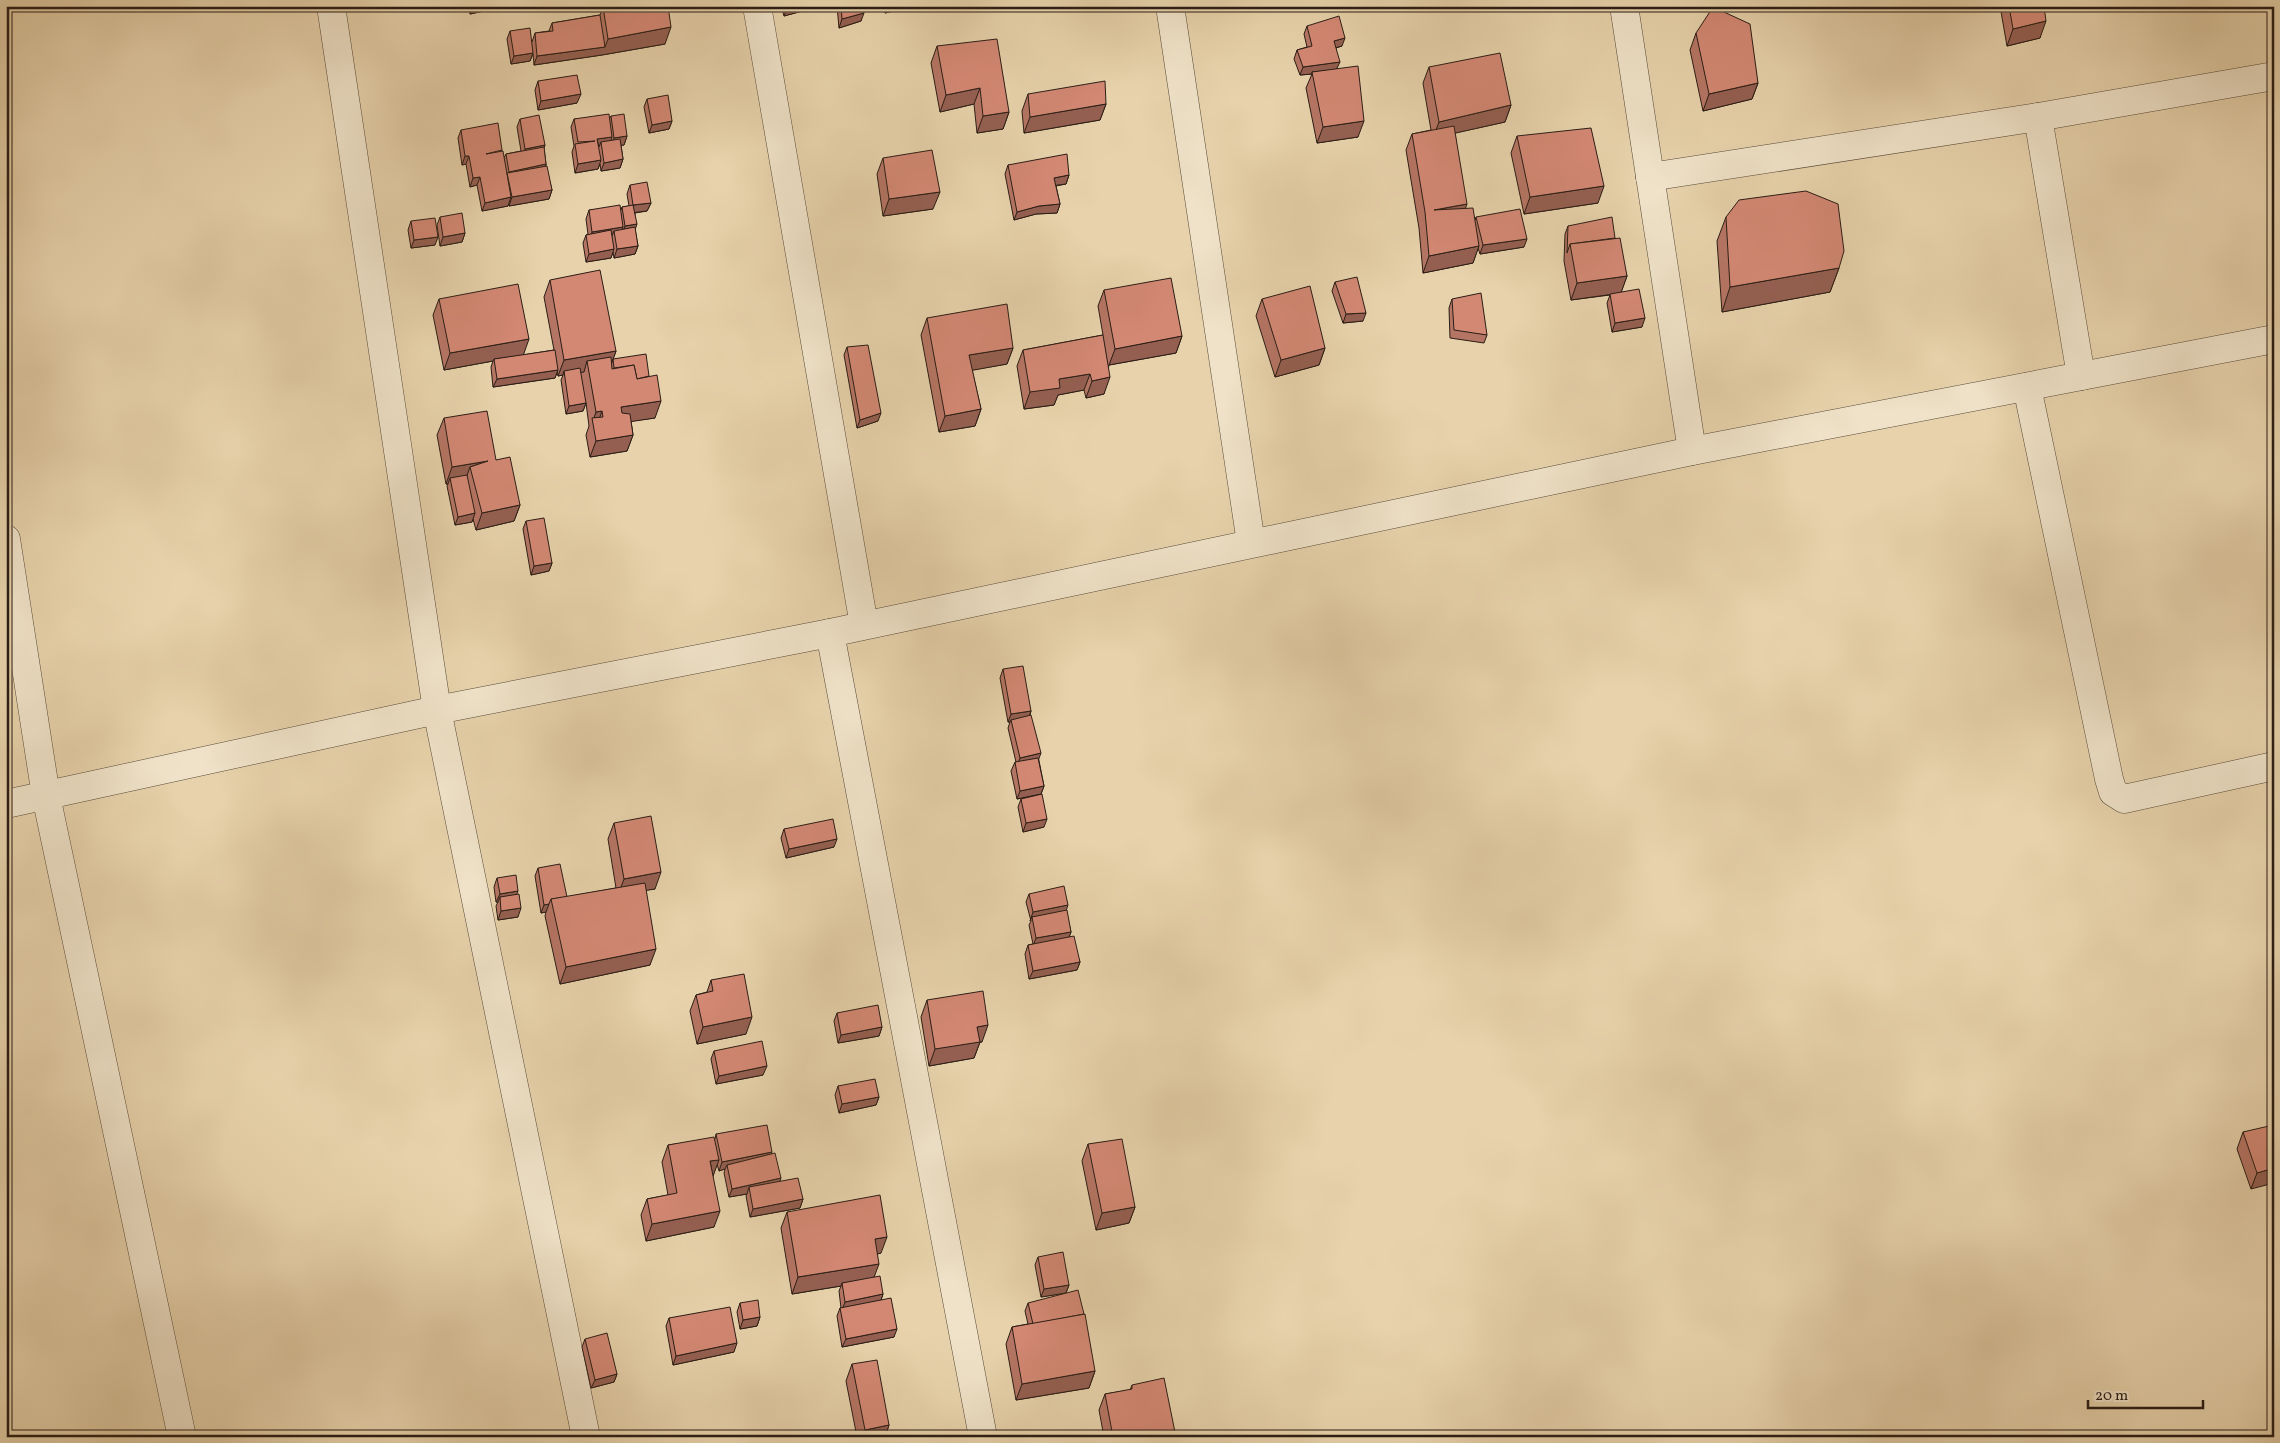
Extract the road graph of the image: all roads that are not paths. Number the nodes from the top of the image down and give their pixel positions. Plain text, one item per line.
1 (331, 6) edge
2 (757, 6) edge
3 (1170, 6) edge
4 (1624, 6) edge
5 (2274, 76) edge
6 (2038, 117) junction
7 (1650, 176) junction
8 (2274, 339) edge
9 (2082, 376) junction
10 (2027, 386) junction
11 (1692, 452) junction
12 (6, 539) edge
13 (1251, 543) junction
14 (864, 624) junction
15 (830, 633) junction
16 (437, 710) junction
17 (2274, 766) edge
18 (46, 796) junction
19 (6, 804) edge
20 (182, 1437) edge
21 (586, 1437) edge
22 (983, 1437) edge

1 - 16 street
2 - 14 street
3 - 13 street
4 - 7 street
5 - 6 street
6 - 7 street
6 - 9 street
7 - 11 street
8 - 9 street
9 - 10 street
10 - 11 street
10 - 17 street
11 - 13 street
12 - 18 street
13 - 14 street
14 - 15 street
15 - 16 street
15 - 22 street
16 - 18 street
16 - 21 street
18 - 19 street
18 - 20 street

